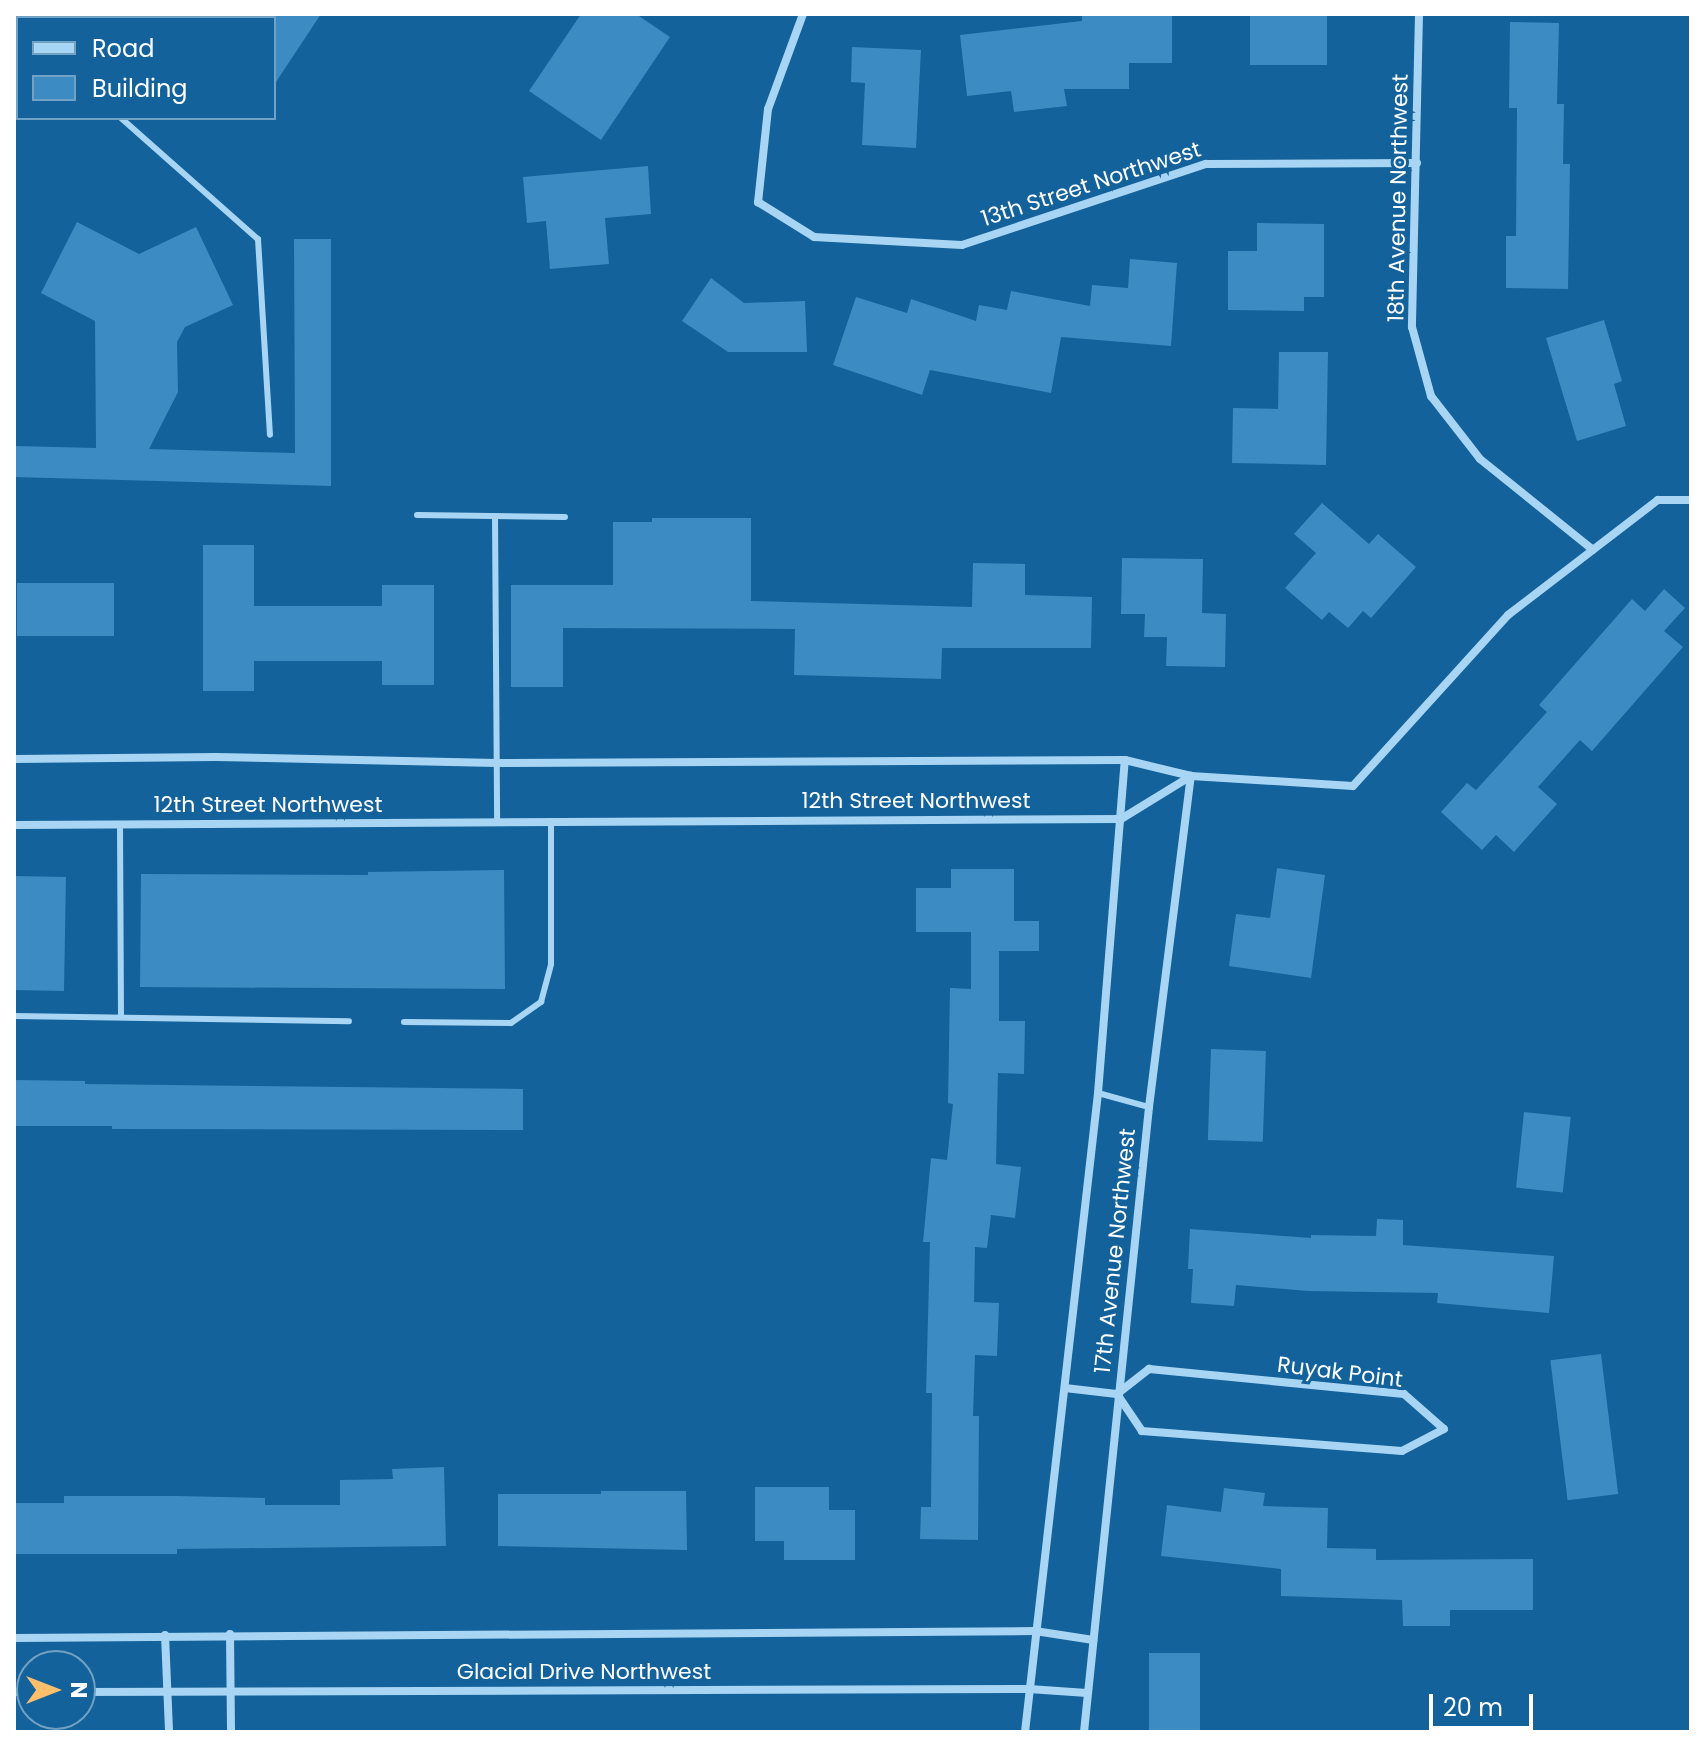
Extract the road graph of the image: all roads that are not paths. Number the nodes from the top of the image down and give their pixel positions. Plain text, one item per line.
1 (803, 14) edge
2 (1419, 14) edge
3 (123, 120) edge
4 (1417, 163) junction
5 (270, 435) dead end
6 (1691, 500) edge
7 (417, 515) dead end
8 (495, 516) junction
9 (565, 517) dead end
10 (1593, 550) junction
11 (14, 759) edge
12 (1125, 760) junction
13 (497, 763) junction
14 (1191, 776) junction
15 (1121, 819) junction
16 (497, 821) junction
17 (551, 821) junction
18 (120, 824) junction
19 (14, 825) edge
20 (14, 1016) edge
21 (121, 1017) junction
22 (349, 1021) dead end
23 (404, 1022) dead end
24 (1098, 1093) junction
25 (1149, 1107) junction
26 (1065, 1388) junction
27 (1117, 1394) junction
28 (1035, 1631) junction
29 (230, 1634) junction
30 (165, 1635) junction
31 (14, 1638) edge
32 (1093, 1640) junction
33 (1029, 1689) junction
34 (233, 1691) junction
35 (96, 1692) edge
36 (168, 1692) junction
37 (1087, 1693) junction
38 (169, 1732) edge
39 (231, 1732) edge
40 (1025, 1732) edge
41 (1084, 1732) edge

1 - 4 street, 13th Street Northwest
2 - 4 street, 18th Avenue Northwest
3 - 5 lane
4 - 10 street, 18th Avenue Northwest
6 - 10 street
7 - 8 lane
8 - 9 lane
8 - 13 lane
10 - 14 street
11 - 13 street
12 - 13 street
12 - 14 street
12 - 15 street
13 - 16 lane
14 - 15 street
14 - 25 street, 17th Avenue Northwest
15 - 17 street, 12th Street Northwest
15 - 24 street
16 - 17 street, 12th Street Northwest
16 - 18 street, 12th Street Northwest
17 - 23 lane
18 - 19 street, 12th Street Northwest
18 - 21 lane
20 - 21 lane
21 - 22 lane
24 - 25 lane
24 - 26 street
25 - 27 street, 17th Avenue Northwest
26 - 27 street
26 - 28 street
27 - 27 street, Ruyak Point
27 - 32 street, 17th Avenue Northwest
28 - 29 street
28 - 32 street
28 - 33 street
29 - 30 street
29 - 34 street
30 - 31 street
30 - 36 street
32 - 37 street, 17th Avenue Northwest
33 - 34 street, Glacial Drive Northwest
33 - 37 street, Glacial Drive Northwest
33 - 40 street
34 - 36 street, Glacial Drive Northwest
34 - 39 street
35 - 36 street, Glacial Drive Northwest
36 - 38 street
37 - 41 street, 17th Avenue Northwest

